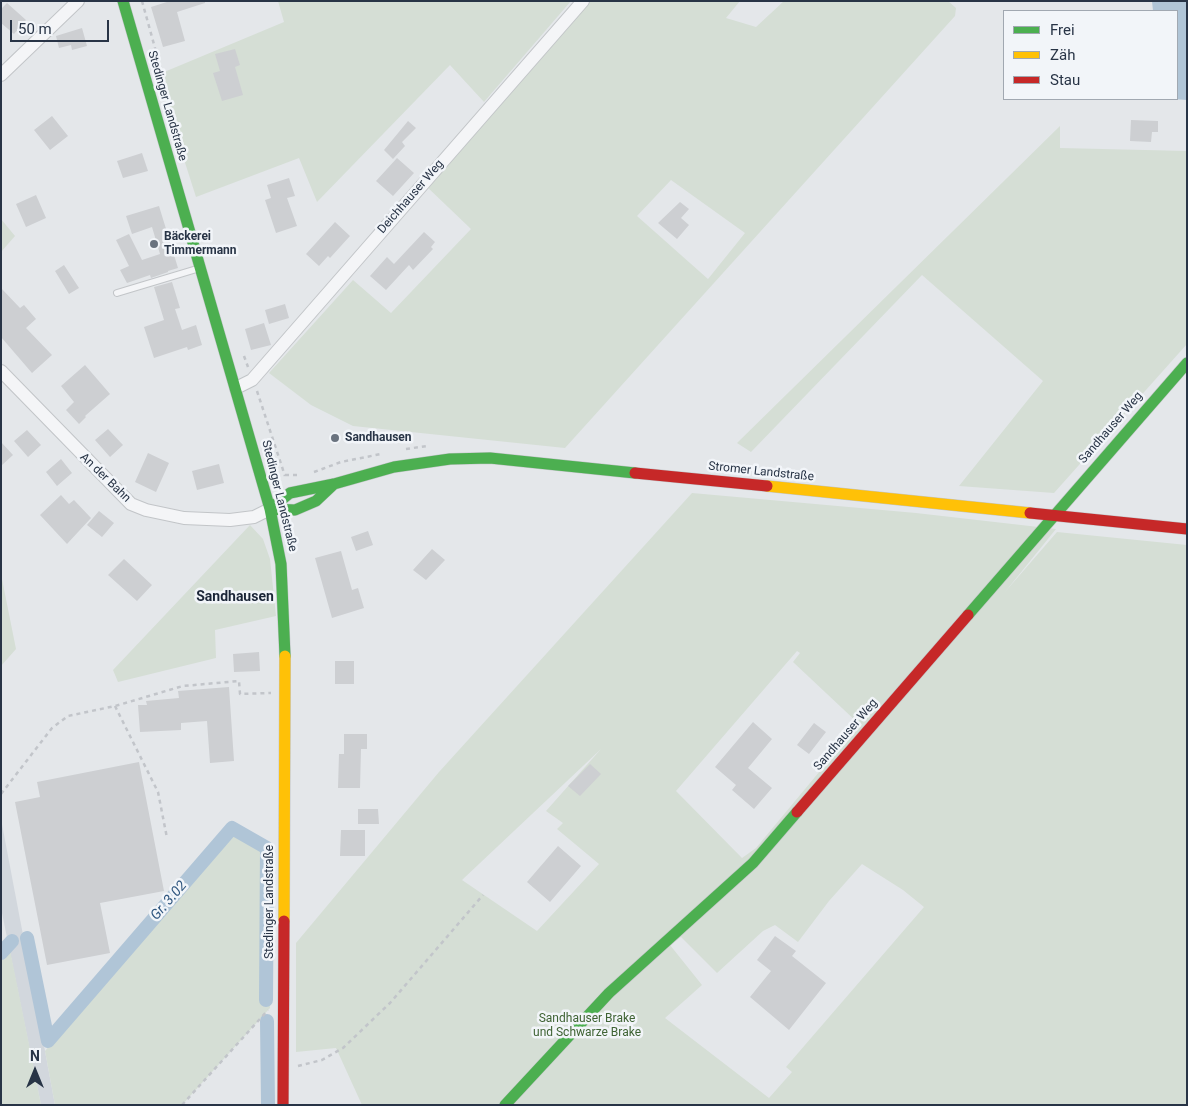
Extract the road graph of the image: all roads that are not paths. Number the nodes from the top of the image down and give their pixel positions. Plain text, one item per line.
1 (78, 1) edge
2 (123, 1) edge
3 (583, 1) edge
4 (1, 75) edge
5 (200, 268) junction
6 (117, 293) dead end
7 (1187, 363) edge
8 (1, 371) edge
9 (236, 388) junction
10 (334, 484) junction
11 (270, 509) junction
12 (1052, 516) junction
13 (1187, 529) edge
14 (283, 1105) edge
15 (505, 1105) edge

1 - 4 street
2 - 5 main road, Stedinger Landstraße
3 - 9 street, Deichhauser Weg
5 - 6 lane
5 - 9 main road, Stedinger Landstraße
7 - 12 main road, Sandhauser Weg
8 - 11 street, An der Bahn
9 - 11 main road, Stedinger Landstraße
10 - 11 main road, Stromer Landstraße
10 - 11 main road, Stromer Landstraße
10 - 12 main road, Stromer Landstraße
11 - 14 main road, Stedinger Landstraße
12 - 13 main road, Stromer Landstraße
12 - 15 main road, Sandhauser Weg

